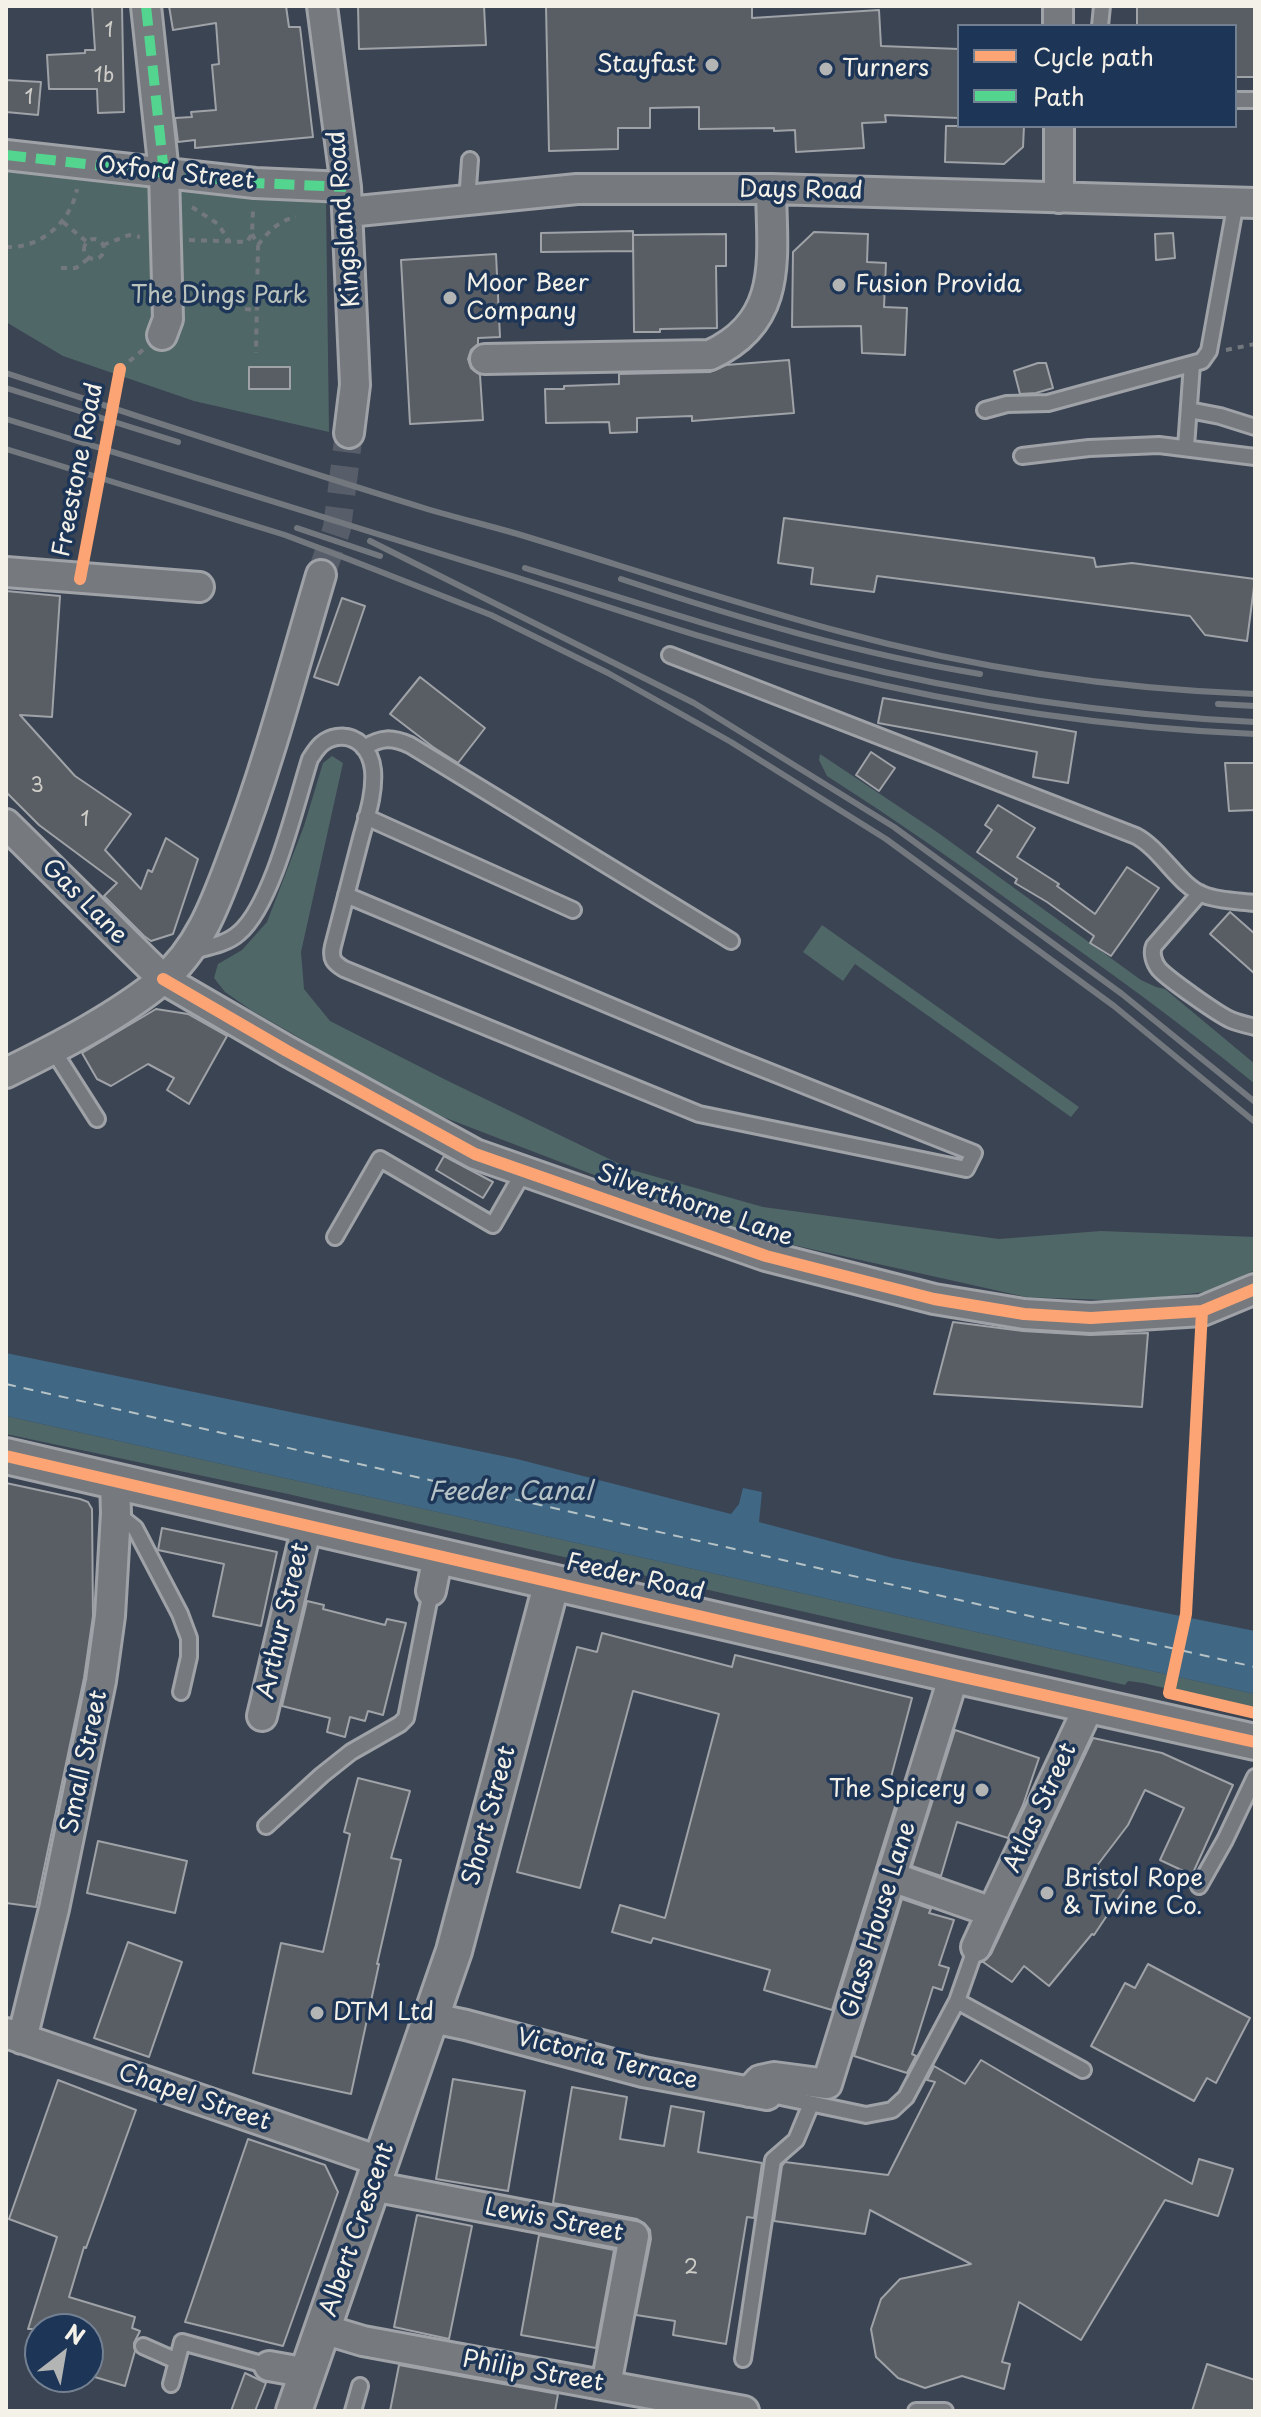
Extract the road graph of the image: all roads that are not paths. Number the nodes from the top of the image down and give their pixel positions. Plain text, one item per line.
1 (146, 6) edge
2 (322, 6) edge
3 (1059, 128) edge
4 (6, 155) edge
5 (470, 160) dead end
6 (166, 173) junction
7 (771, 189) junction
8 (1059, 198) junction
9 (347, 200) junction
10 (467, 201) junction
11 (1246, 202) edge
12 (162, 335) dead end
13 (485, 359) dead end
14 (1192, 364) junction
15 (985, 410) dead end
16 (1189, 410) junction
17 (1255, 427) edge
18 (349, 433) tunnel mouth
19 (1186, 447) junction
20 (1022, 456) dead end
21 (1255, 457) edge
22 (6, 572) edge
23 (321, 575) tunnel mouth
24 (199, 587) dead end
25 (670, 655) dead end
26 (364, 748) junction
27 (366, 817) junction
28 (6, 824) edge
29 (1200, 893) junction
30 (346, 895) junction
31 (1255, 903) edge
32 (573, 910) dead end
33 (731, 941) dead end
34 (187, 953) junction
35 (163, 979) junction
36 (1255, 1027) edge
37 (53, 1050) junction
38 (6, 1073) edge
39 (97, 1119) dead end
40 (524, 1171) junction
41 (335, 1237) dead end
42 (1255, 1289) edge
43 (6, 1456) edge
44 (115, 1496) junction
45 (307, 1526) junction
46 (438, 1556) junction
47 (552, 1582) junction
48 (431, 1591) joint
49 (954, 1675) junction
50 (181, 1692) dead end
51 (1090, 1704) junction
52 (262, 1716) dead end
53 (1255, 1742) edge
54 (1255, 1777) edge
55 (266, 1826) dead end
56 (892, 1877) junction
57 (1199, 1886) dead end
58 (992, 1912) junction
59 (976, 1947) joint
60 (957, 2001) junction
61 (427, 2034) junction
62 (10, 2035) edge
63 (1083, 2070) dead end
64 (749, 2092) junction
65 (781, 2097) joint
66 (811, 2104) junction
67 (377, 2174) junction
68 (323, 2329) junction
69 (143, 2346) dead end
70 (743, 2359) dead end
71 (177, 2361) junction
72 (269, 2366) joint
73 (308, 2373) junction
74 (171, 2384) dead end
75 (606, 2385) junction
76 (360, 2386) dead end
77 (299, 2409) edge
78 (353, 2411) edge
79 (744, 2411) edge
80 (916, 2411) edge
81 (945, 2411) edge

1 - 6 street
2 - 9 street, Kingsland Road
3 - 8 street
4 - 6 street, Oxford Street
5 - 10 lane
6 - 9 street, Oxford Street
6 - 12 street
7 - 8 street, Days Road
7 - 10 street, Days Road
7 - 13 street
8 - 11 street, Days Road
9 - 10 street, Days Road
9 - 18 street, Kingsland Road
11 - 14 lane
14 - 15 lane
14 - 16 lane
16 - 17 lane
16 - 19 lane
19 - 20 lane
19 - 21 lane
22 - 24 street, Freestone Road
23 - 34 street
25 - 29 lane
26 - 27 lane
26 - 33 lane
26 - 34 lane
27 - 30 lane
27 - 32 lane
28 - 35 street, Gas Lane
29 - 31 lane
29 - 36 lane
30 - 30 lane
34 - 35 street
35 - 37 street
35 - 40 street, Silverthorne Lane
37 - 38 street
37 - 39 lane
40 - 41 lane
40 - 42 street, Silverthorne Lane
43 - 44 street, Feeder Road
44 - 45 street, Feeder Road
44 - 50 lane
44 - 62 street, Small Street
45 - 46 street, Feeder Road
45 - 52 street, Arthur Street
46 - 47 street, Feeder Road
46 - 48 street
47 - 49 street, Feeder Road
47 - 61 street, Short Street
48 - 55 lane
49 - 51 street, Feeder Road
49 - 56 street, Glass House Lane
51 - 53 street, Feeder Road
51 - 58 street, Atlas Street
54 - 57 lane
56 - 58 street
56 - 64 street, Glass House Lane
58 - 59 street, Atlas Street
59 - 60 lane, Atlas Street
60 - 63 lane
60 - 66 lane, Atlas Street
61 - 64 street, Victoria Terrace
61 - 67 street, Albert Crescent
62 - 67 street, Chapel Street
64 - 65 street, Victoria Terrace
65 - 66 lane, Atlas Street
66 - 70 lane
67 - 68 street, Albert Crescent
67 - 75 street, Lewis Street
68 - 73 street, Albert Crescent
68 - 75 street, Philip Street
69 - 71 lane
71 - 72 lane
71 - 74 lane
72 - 73 street
73 - 77 street, Albert Crescent
75 - 79 street, Philip Street
76 - 78 lane
80 - 81 lane

